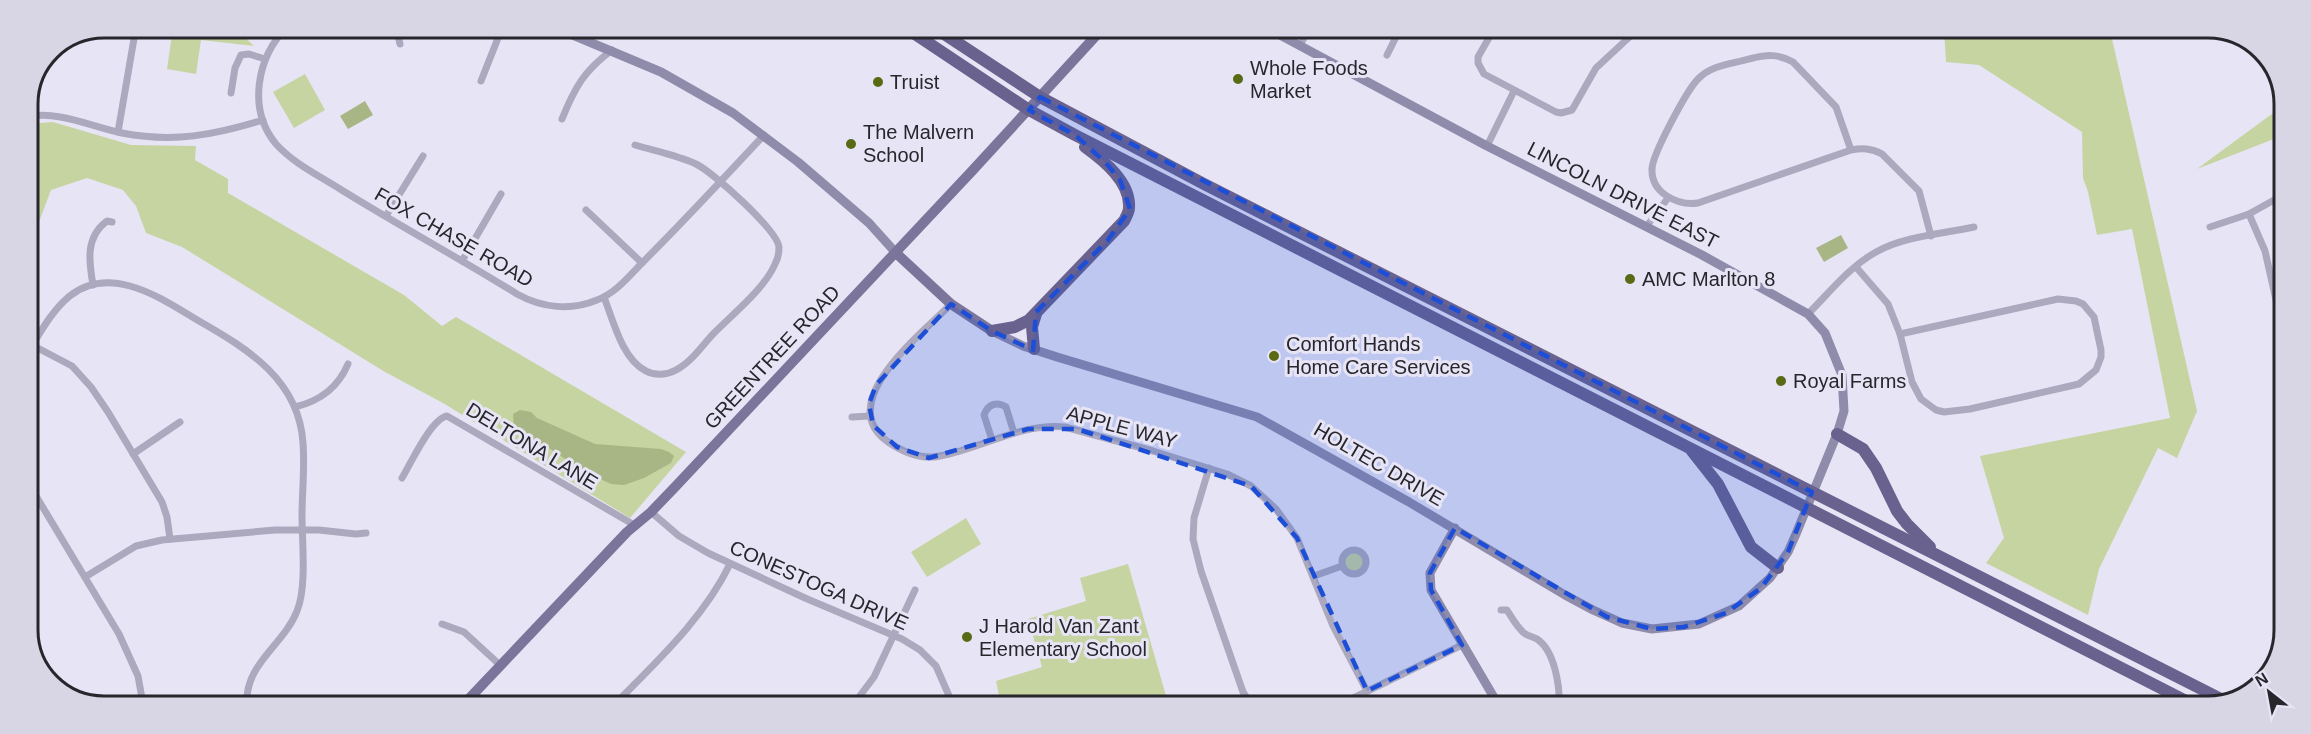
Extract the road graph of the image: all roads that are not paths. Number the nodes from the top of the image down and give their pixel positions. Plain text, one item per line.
1 (134, 38) edge
2 (278, 38) edge
3 (399, 38) edge
4 (498, 38) edge
5 (581, 38) edge
6 (921, 38) edge
7 (950, 38) edge
8 (1094, 38) edge
9 (1285, 38) edge
10 (1304, 38) edge
11 (1396, 38) edge
12 (1488, 38) edge
13 (1628, 38) edge
14 (400, 44) dead end
15 (1300, 46) junction
16 (612, 50) junction
17 (1387, 55) dead end
18 (265, 59) junction
19 (481, 81) dead end
20 (1514, 90) junction
21 (231, 93) dead end
22 (1040, 97) junction
23 (1029, 110) junction
24 (38, 116) edge
25 (562, 119) dead end
26 (263, 120) junction
27 (118, 132) junction
28 (764, 135) junction
29 (1075, 135) junction
30 (636, 145) dead end
31 (1487, 146) junction
32 (1851, 150) junction
33 (423, 156) dead end
34 (720, 182) junction
35 (501, 194) dead end
36 (1668, 198) junction
37 (2273, 200) edge
38 (585, 210) dead end
39 (2249, 214) junction
40 (386, 216) junction
41 (112, 222) dead end
42 (1646, 226) junction
43 (1974, 227) dead end
44 (2210, 227) dead end
45 (1931, 236) junction
46 (896, 252) junction
47 (462, 261) junction
48 (642, 263) junction
49 (1856, 267) junction
50 (93, 285) junction
51 (2273, 288) edge
52 (604, 297) junction
53 (951, 304) junction
54 (1036, 312) junction
55 (1808, 314) junction
56 (992, 331) junction
57 (1900, 334) junction
58 (38, 335) edge
59 (38, 348) edge
60 (1034, 349) junction
61 (348, 364) dead end
62 (295, 408) junction
63 (870, 416) junction
64 (852, 417) dead end
65 (180, 422) dead end
66 (1014, 433) junction
67 (1837, 434) junction
68 (992, 440) junction
69 (1689, 448) junction
70 (133, 454) junction
71 (1209, 468) junction
72 (402, 478) dead end
73 (1812, 492) junction
74 (38, 499) edge
75 (1806, 508) junction
76 (651, 512) junction
77 (636, 526) junction
78 (1455, 528) junction
79 (302, 529) junction
80 (366, 533) dead end
81 (170, 539) junction
82 (730, 564) junction
83 (1342, 566) dead end
84 (1960, 567) junction
85 (1778, 568) junction
86 (1314, 576) junction
87 (85, 577) junction
88 (915, 590) dead end
89 (1501, 610) dead end
90 (442, 624) dead end
91 (894, 636) junction
92 (1462, 645) junction
93 (500, 665) junction
94 (1367, 691) junction
95 (2214, 695) edge
96 (142, 696) edge
97 (246, 696) edge
98 (471, 696) edge
99 (623, 696) edge
100 (861, 696) edge
101 (949, 696) edge
102 (1246, 696) edge
103 (1357, 696) edge
104 (1493, 696) edge
105 (1558, 696) edge
106 (2176, 696) edge

1 - 27 street
2 - 18 street, FOX CHASE ROAD
3 - 14 street
4 - 19 street
5 - 16 street
6 - 23 highway
7 - 22 highway
8 - 22 main road, GREENTREE ROAD
9 - 15 street, LINCOLN DRIVE EAST
10 - 15 street
11 - 17 street
12 - 20 street
13 - 20 street
15 - 31 street, LINCOLN DRIVE EAST
16 - 25 street
16 - 28 street
18 - 21 street
18 - 26 street, FOX CHASE ROAD
20 - 31 street
22 - 23 main road, GREENTREE ROAD
22 - 73 highway
23 - 29 highway
23 - 46 main road, GREENTREE ROAD
24 - 27 street
26 - 27 street
26 - 40 street, FOX CHASE ROAD
28 - 34 street, FOX CHASE ROAD
28 - 46 street
29 - 54 highway
29 - 69 highway
30 - 34 street
31 - 42 street, LINCOLN DRIVE EAST
32 - 36 street
32 - 36 street
32 - 45 street
33 - 40 street
34 - 48 street, FOX CHASE ROAD
34 - 52 street
35 - 47 street
36 - 42 street
37 - 39 street
38 - 48 street
39 - 44 street
39 - 51 street
40 - 47 street, FOX CHASE ROAD
41 - 50 street
42 - 55 street, LINCOLN DRIVE EAST
43 - 45 street
45 - 49 street
46 - 53 main road, HOLTEC DRIVE
46 - 76 main road, GREENTREE ROAD
47 - 52 street, FOX CHASE ROAD
48 - 52 street, FOX CHASE ROAD
49 - 55 street
49 - 57 street
50 - 58 street
50 - 62 street
53 - 56 main road, HOLTEC DRIVE
53 - 63 street
54 - 56 highway
54 - 60 highway
55 - 67 street, LINCOLN DRIVE EAST
56 - 60 street, HOLTEC DRIVE
57 - 57 street
59 - 70 street
60 - 78 street, HOLTEC DRIVE
61 - 62 street
62 - 79 street
63 - 64 street
63 - 68 street, APPLE WAY
65 - 70 street
66 - 68 street, APPLE WAY
66 - 68 street
66 - 71 street, APPLE WAY
67 - 73 street, LINCOLN DRIVE EAST
67 - 84 highway
69 - 75 highway
69 - 85 highway
70 - 81 street
71 - 86 street, APPLE WAY
71 - 102 street
72 - 77 street, DELTONA LANE
73 - 75 street, LINCOLN DRIVE EAST
73 - 84 highway
74 - 87 street
75 - 85 street, HOLTEC DRIVE
75 - 106 highway
76 - 77 main road, GREENTREE ROAD
76 - 82 street, CONESTOGA DRIVE
77 - 93 main road, GREENTREE ROAD
78 - 85 street, HOLTEC DRIVE
78 - 92 street
79 - 80 street
79 - 81 street
79 - 97 street
81 - 87 street
82 - 91 street, CONESTOGA DRIVE
82 - 99 street
83 - 86 street
84 - 95 highway
86 - 94 street, APPLE WAY
87 - 96 street
88 - 91 street
89 - 105 street
90 - 93 street
91 - 100 street
91 - 101 street, CONESTOGA DRIVE
92 - 94 street
92 - 104 street
93 - 98 main road, GREENTREE ROAD
94 - 103 street

